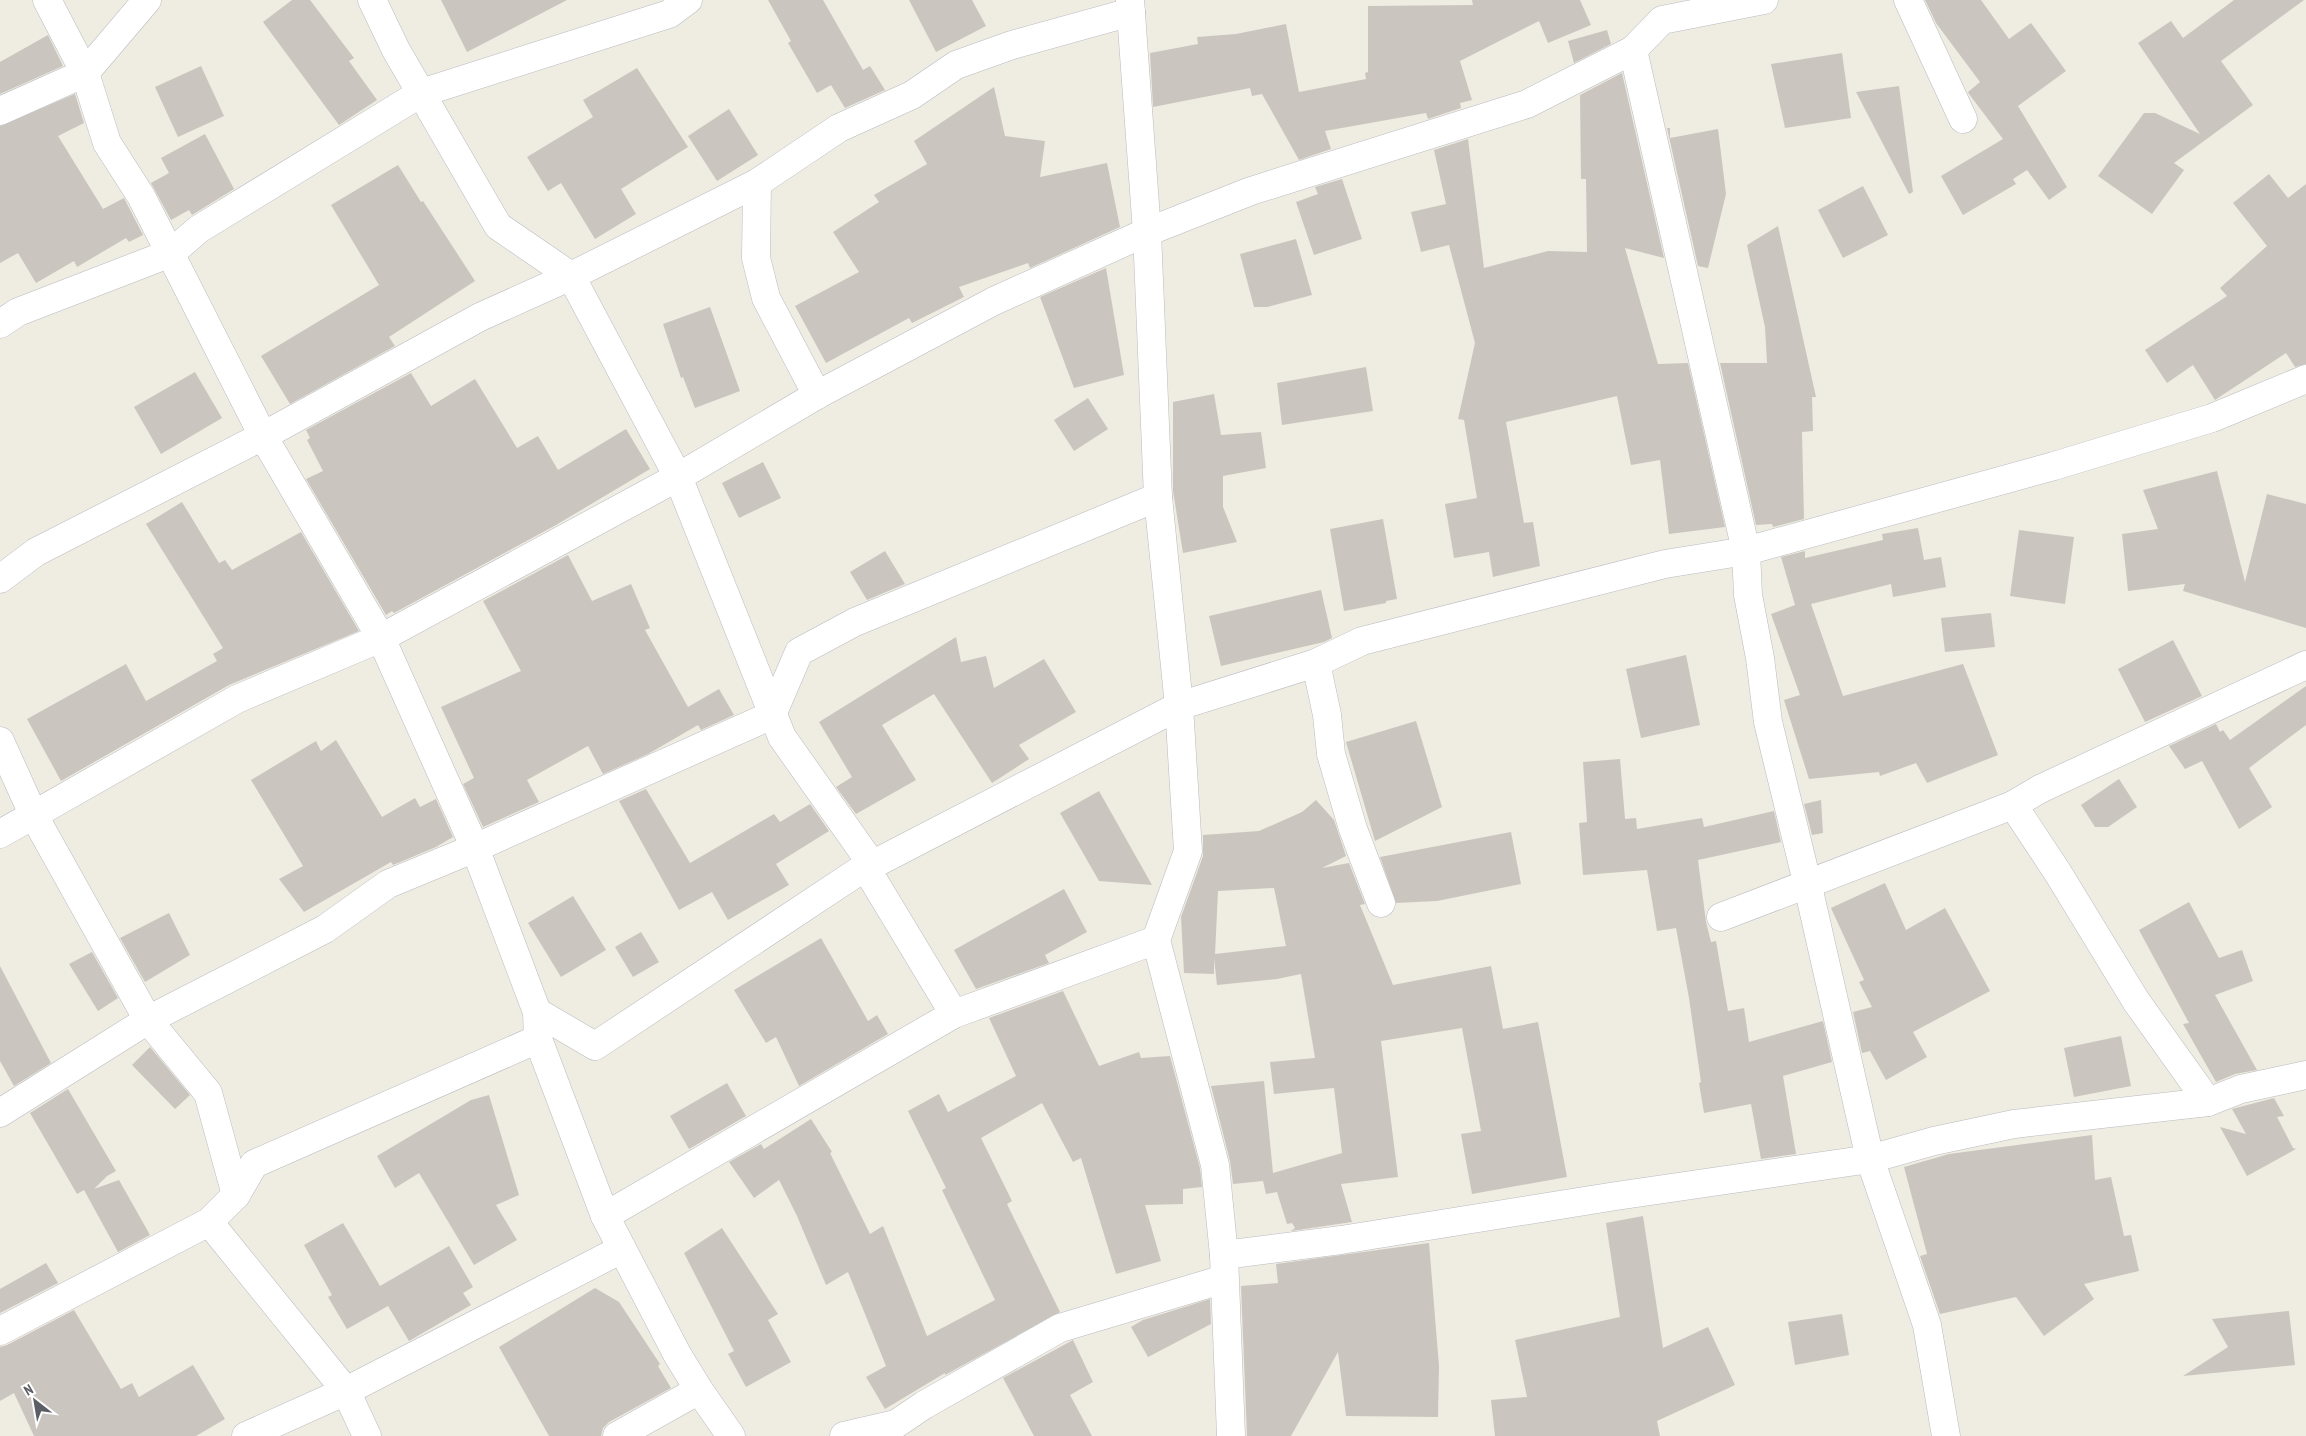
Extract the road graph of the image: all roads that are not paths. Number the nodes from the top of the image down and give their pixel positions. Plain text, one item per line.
1 (47, 0) edge
2 (147, 0) edge
3 (372, 0) edge
4 (688, 0) edge
5 (1764, 0) edge
6 (1908, 0) edge
7 (1130, 6) edge
8 (1660, 10) edge
9 (1633, 50) junction
10 (85, 73) junction
11 (421, 93) junction
12 (0, 111) edge
13 (1963, 119) dead end
14 (757, 183) junction
15 (1147, 232) junction
16 (171, 253) junction
17 (571, 276) junction
18 (0, 324) edge
19 (2306, 379) edge
20 (816, 395) junction
21 (263, 436) junction
22 (678, 476) junction
23 (1158, 497) junction
24 (1746, 551) junction
25 (0, 579) edge
26 (381, 638) junction
27 (1316, 663) junction
28 (2306, 665) edge
29 (1179, 706) junction
30 (772, 715) junction
31 (0, 741) edge
32 (2013, 805) junction
33 (33, 814) junction
34 (0, 834) edge
35 (475, 848) junction
36 (869, 865) junction
37 (1807, 882) junction
38 (1381, 904) dead end
39 (1721, 917) dead end
40 (1156, 940) junction
41 (954, 1014) junction
42 (148, 1020) junction
43 (538, 1026) junction
44 (2306, 1075) edge
45 (2208, 1102) junction
46 (0, 1113) edge
47 (1870, 1159) junction
48 (236, 1196) junction
49 (605, 1216) junction
50 (209, 1222) junction
51 (622, 1249) junction
52 (1224, 1267) junction
53 (0, 1330) edge
54 (699, 1390) junction
55 (346, 1392) junction
56 (246, 1436) edge
57 (366, 1436) edge
58 (617, 1436) edge
59 (731, 1436) edge
60 (844, 1436) edge
61 (1231, 1436) edge
62 (1946, 1436) edge

1 - 10 street
2 - 10 street
3 - 11 street
4 - 11 street
5 - 8 street
6 - 13 street
7 - 14 street
7 - 15 street
8 - 9 street
9 - 15 street
9 - 24 street
10 - 12 street
10 - 16 street
11 - 16 street
11 - 17 street
14 - 17 street
14 - 20 street
15 - 20 street
15 - 23 street
16 - 18 street
16 - 21 street
17 - 21 street
17 - 22 street
19 - 24 street
20 - 22 street
21 - 25 street
21 - 26 street
22 - 26 street
22 - 30 street
23 - 29 street
23 - 30 street
24 - 27 street
24 - 37 street
26 - 33 street
26 - 35 street
27 - 29 street
27 - 38 street
28 - 32 street
29 - 36 street
29 - 40 street
30 - 35 street
30 - 36 street
31 - 33 street
32 - 37 street
32 - 45 street
33 - 34 street
33 - 42 street
35 - 42 street
35 - 43 street
36 - 41 street
36 - 43 street
37 - 39 street
37 - 47 street
40 - 41 street
40 - 52 street
41 - 49 street
42 - 46 street
42 - 48 street
43 - 48 street
43 - 49 street
44 - 45 street
45 - 47 street
47 - 52 street
47 - 62 street
48 - 50 street
49 - 51 street
50 - 53 street
50 - 55 street
51 - 54 street
51 - 55 street
52 - 60 street
52 - 61 street
54 - 58 street
54 - 59 street
55 - 56 street
55 - 57 street

